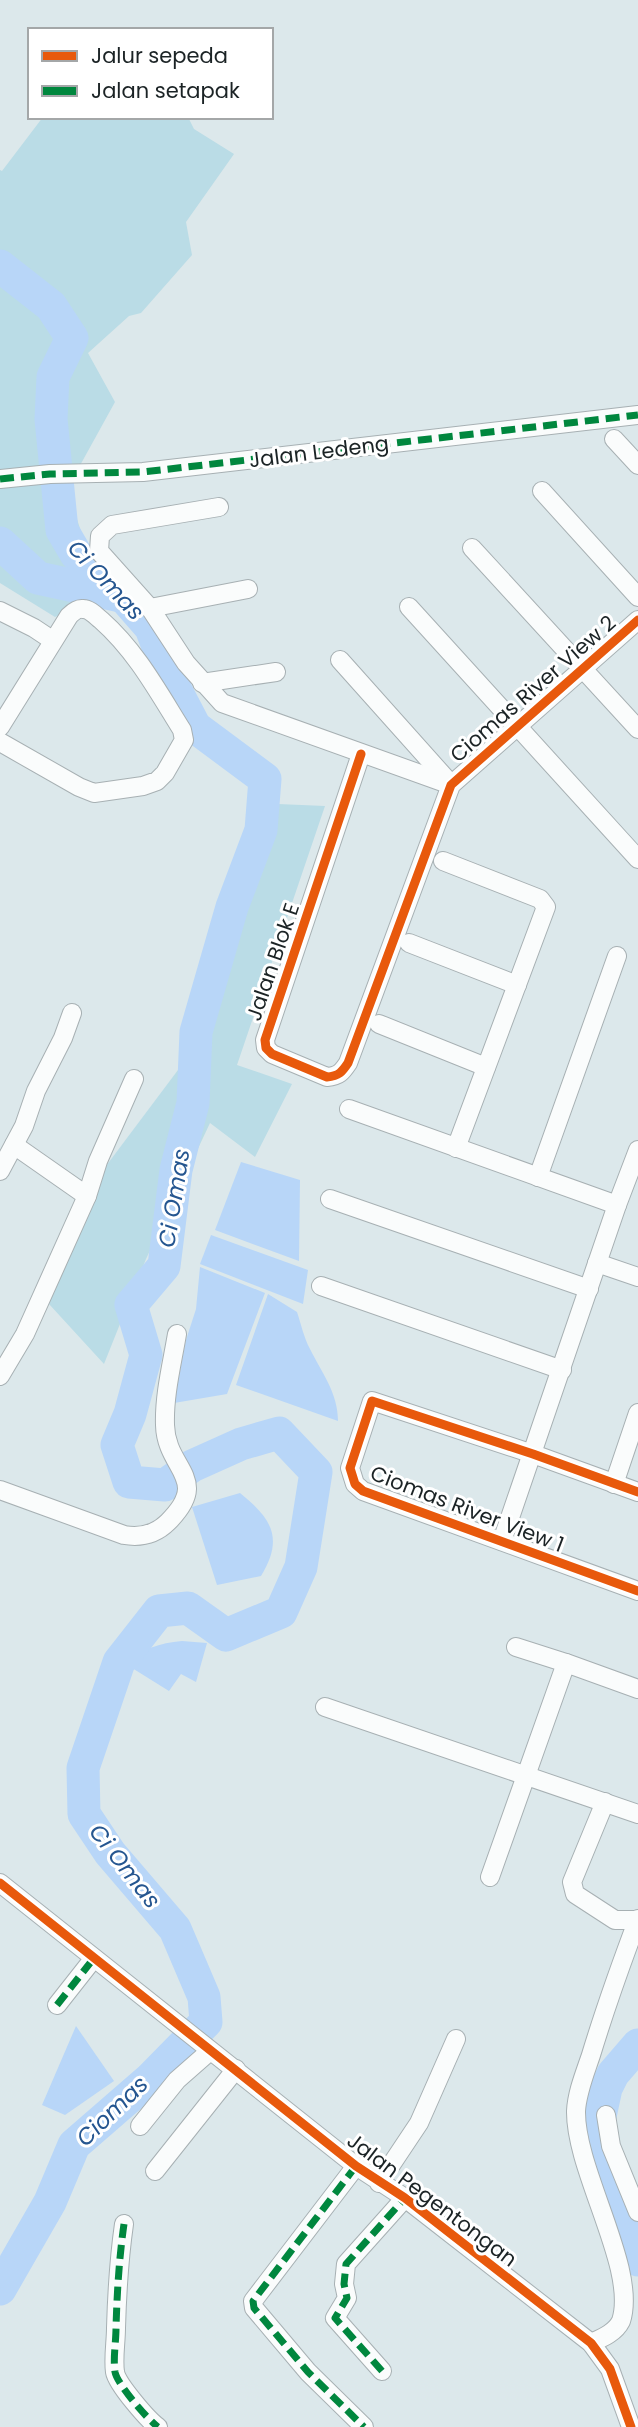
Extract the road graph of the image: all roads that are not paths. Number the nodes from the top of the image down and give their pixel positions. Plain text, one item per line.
1 (638, 415) edge
2 (614, 439) dead end
3 (638, 465) edge
4 (0, 479) edge
5 (542, 491) dead end
6 (219, 507) dead end
7 (472, 548) dead end
8 (248, 589) dead end
9 (638, 597) edge
10 (409, 607) dead end
11 (150, 608) junction
12 (0, 611) edge
13 (638, 620) edge
14 (52, 640) junction
15 (340, 660) dead end
16 (584, 669) junction
17 (276, 672) dead end
18 (202, 683) junction
19 (0, 727) edge
20 (517, 727) junction
21 (638, 729) edge
22 (0, 742) edge
23 (361, 754) junction
24 (451, 785) junction
25 (638, 859) edge
26 (443, 861) dead end
27 (408, 943) dead end
28 (617, 956) dead end
29 (517, 985) junction
30 (72, 1013) dead end
31 (379, 1024) dead end
32 (486, 1067) junction
33 (134, 1079) dead end
34 (349, 1109) dead end
35 (15, 1145) junction
36 (456, 1148) junction
37 (638, 1150) edge
38 (0, 1171) edge
39 (538, 1177) junction
40 (87, 1196) junction
41 (330, 1199) dead end
42 (617, 1205) junction
43 (597, 1263) junction
44 (638, 1277) edge
45 (321, 1286) dead end
46 (589, 1289) junction
47 (177, 1334) dead end
48 (562, 1370) junction
49 (0, 1377) edge
50 (638, 1413) edge
51 (533, 1454) junction
52 (614, 1484) junction
53 (0, 1490) edge
54 (638, 1492) edge
55 (502, 1541) junction
56 (638, 1591) edge
57 (516, 1647) dead end
58 (566, 1663) junction
59 (638, 1689) edge
60 (325, 1707) dead end
61 (526, 1775) junction
62 (605, 1802) junction
63 (638, 1814) edge
64 (490, 1877) dead end
65 (0, 1883) edge
66 (638, 1919) edge
67 (94, 1958) junction
68 (57, 2005) dead end
69 (456, 2039) dead end
70 (219, 2057) junction
71 (606, 2115) dead end
72 (139, 2126) dead end
73 (356, 2166) junction
74 (155, 2171) dead end
75 (379, 2183) junction
76 (405, 2198) junction
77 (638, 2212) edge
78 (124, 2224) dead end
79 (591, 2343) junction
80 (382, 2371) dead end
81 (158, 2427) edge
82 (365, 2427) edge
83 (631, 2427) edge

1 - 4 street, Jalan Ledeng
2 - 3 street
5 - 9 street
6 - 11 street, Ciomas River View 2
7 - 16 street, Ciomas River View 2
8 - 11 street
10 - 20 street, Ciomas River View 2
11 - 18 street, Ciomas River View 2
12 - 14 street
13 - 16 street, Ciomas River View 2
14 - 19 street
14 - 22 street
15 - 24 street, Ciomas River View 2
16 - 20 street, Ciomas River View 2
16 - 21 street, Ciomas River View 2
17 - 18 street
18 - 23 street, Ciomas River View 2
20 - 24 street, Ciomas River View 2
20 - 25 street, Ciomas River View 2
23 - 24 street, Ciomas River View 2
23 - 24 street, Jalan Blok E
26 - 29 street
27 - 29 street
28 - 39 street
29 - 32 street
30 - 35 street
31 - 32 street
32 - 36 street
33 - 40 street
34 - 36 street
35 - 38 street
35 - 40 street
36 - 39 street
37 - 42 street, Ciomas River View 1
39 - 42 street
40 - 49 street
41 - 46 street
42 - 43 street, Ciomas River View 1
43 - 44 street
43 - 46 street, Ciomas River View 1
45 - 48 street
46 - 48 street, Ciomas River View 1
47 - 53 street
48 - 51 street, Ciomas River View 1
50 - 52 street
51 - 52 street, Ciomas River View 1
51 - 55 street, Ciomas River View 1
51 - 55 street, Ciomas River View 1
52 - 54 street, Ciomas River View 1
55 - 56 street, Ciomas River View 1
57 - 58 street
58 - 59 street
58 - 61 street
60 - 61 street
61 - 62 street
61 - 64 street
62 - 63 street
62 - 66 street
65 - 67 street, Jalan Pegentongan
66 - 79 street
67 - 68 street
67 - 70 street, Jalan Pegentongan
69 - 75 street
70 - 72 street
70 - 73 street, Jalan Pegentongan
70 - 74 street
71 - 77 street
73 - 75 street, Jalan Pegentongan
73 - 82 street
75 - 76 street, Jalan Pegentongan
76 - 79 street, Jalan Pegentongan
76 - 80 street
78 - 81 street
79 - 83 street, Jalan Pegentongan

